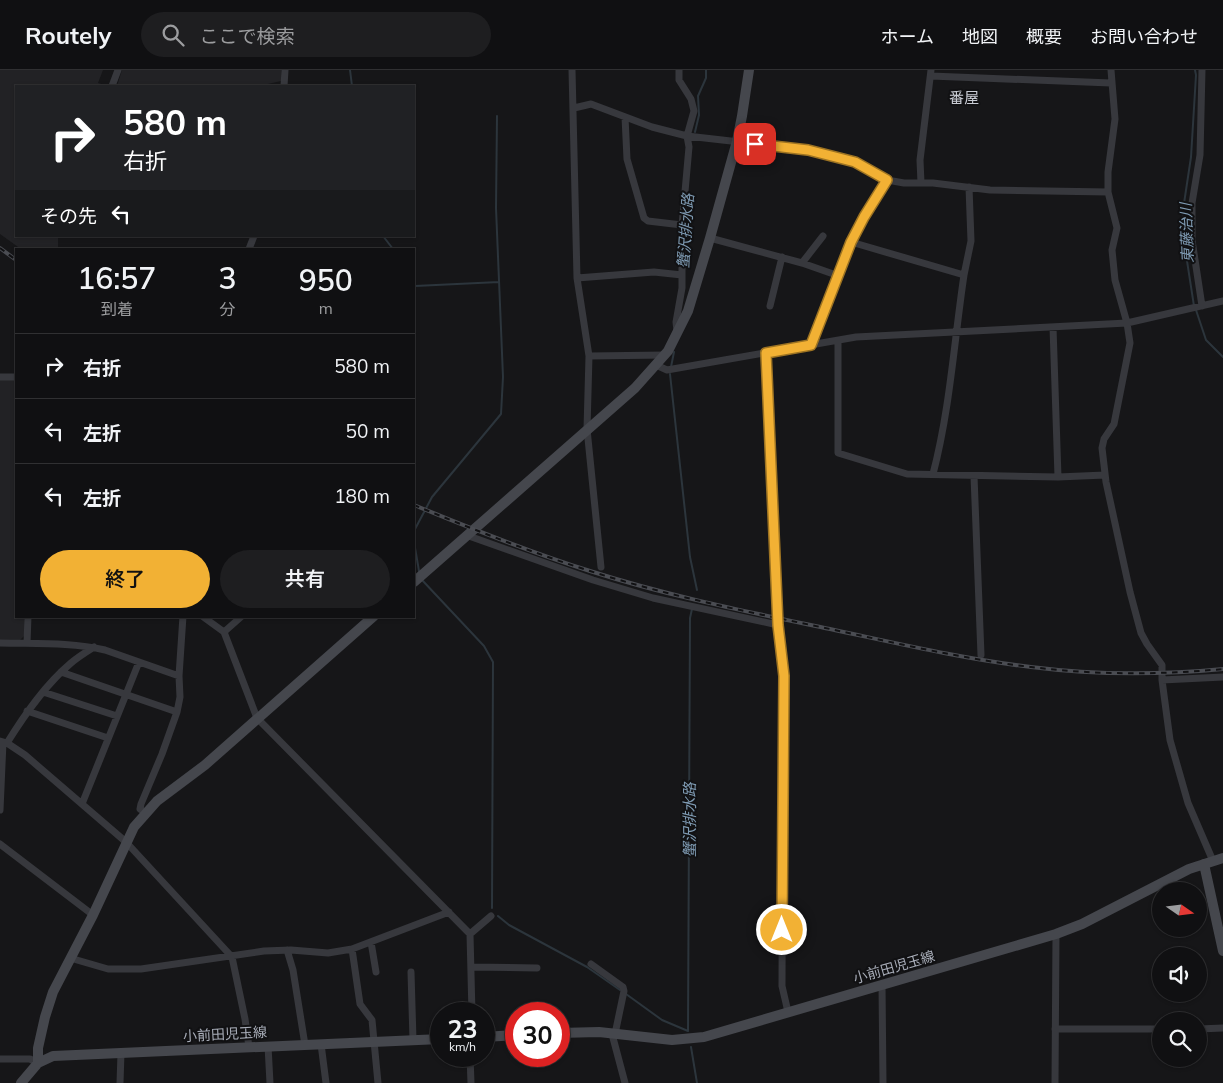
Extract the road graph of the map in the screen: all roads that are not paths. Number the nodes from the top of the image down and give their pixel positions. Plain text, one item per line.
1 (118, 70) edge
2 (285, 70) edge
3 (572, 70) edge
4 (678, 70) edge
5 (749, 70) edge
6 (1111, 70) edge
7 (1202, 70) edge
8 (931, 73) edge
9 (1111, 83) junction
10 (112, 85) edge
11 (284, 85) edge
12 (574, 108) junction
13 (625, 117) junction
14 (688, 136) junction
15 (737, 141) junction
16 (887, 180) junction
17 (921, 183) junction
18 (969, 187) junction
19 (1108, 192) junction
20 (682, 225) junction
21 (823, 236) dead end
22 (710, 238) junction
23 (851, 242) junction
24 (782, 257) junction
25 (802, 263) junction
26 (682, 275) junction
27 (964, 275) junction
28 (839, 276) junction
29 (577, 278) junction
30 (1223, 301) edge
31 (770, 306) dead end
32 (1202, 306) junction
33 (1127, 323) junction
34 (1053, 328) junction
35 (956, 333) junction
36 (677, 336) junction
37 (838, 340) junction
38 (811, 345) junction
39 (766, 353) junction
40 (664, 355) junction
41 (588, 356) junction
42 (656, 365) junction
43 (0, 377) edge
44 (15, 377) edge
45 (587, 429) junction
46 (933, 474) junction
47 (1105, 475) junction
48 (974, 476) junction
49 (1058, 477) junction
50 (466, 535) junction
51 (601, 567) dead end
52 (415, 581) edge
53 (28, 618) edge
54 (184, 618) edge
55 (205, 618) edge
56 (240, 618) edge
57 (372, 618) edge
58 (778, 625) junction
59 (224, 632) junction
60 (0, 643) edge
61 (27, 643) junction
62 (94, 647) junction
63 (981, 655) dead end
64 (139, 662) junction
65 (61, 672) junction
66 (179, 676) junction
67 (1223, 678) edge
68 (1162, 680) junction
69 (43, 692) junction
70 (126, 694) junction
71 (27, 711) junction
72 (177, 712) junction
73 (117, 716) junction
74 (257, 718) junction
75 (108, 738) junction
76 (3, 742) edge
77 (82, 804) junction
78 (0, 810) edge
79 (146, 813) junction
80 (126, 842) junction
81 (0, 844) edge
82 (1213, 861) edge
83 (448, 912) junction
84 (93, 916) junction
85 (491, 916) dead end
86 (470, 934) junction
87 (1056, 934) junction
88 (371, 942) junction
89 (352, 949) junction
90 (287, 950) junction
91 (1223, 951) edge
92 (232, 957) junction
93 (70, 958) junction
94 (591, 964) dead end
95 (471, 967) junction
96 (537, 968) dead end
97 (376, 972) dead end
98 (411, 972) dead end
99 (882, 984) junction
100 (472, 1002) edge
101 (788, 1012) junction
102 (1207, 1028) edge
103 (1223, 1028) edge
104 (1055, 1029) junction
105 (1152, 1029) edge
106 (570, 1033) edge
107 (613, 1034) junction
108 (430, 1039) edge
109 (412, 1040) junction
110 (373, 1042) junction
111 (305, 1044) junction
112 (321, 1044) junction
113 (268, 1046) junction
114 (249, 1047) junction
115 (121, 1053) junction
116 (0, 1059) edge
117 (38, 1063) junction
118 (470, 1067) edge
119 (21, 1083) edge
120 (120, 1083) edge
121 (270, 1083) edge
122 (326, 1083) edge
123 (378, 1083) edge
124 (471, 1083) edge
125 (625, 1083) edge
126 (883, 1083) edge
127 (1055, 1083) edge

1 - 10 street
2 - 11 street
3 - 12 street
4 - 14 street
5 - 15 street
6 - 9 street
7 - 32 street
8 - 9 street
8 - 17 street
9 - 19 street
12 - 13 street
12 - 29 street
13 - 14 street
13 - 20 street
14 - 15 street
14 - 20 street
15 - 16 street
15 - 22 street
16 - 17 street
16 - 23 street
17 - 18 street
18 - 19 street
18 - 27 street
19 - 33 street
20 - 26 street
21 - 25 street
22 - 24 street
22 - 36 street
23 - 27 street
23 - 28 street
24 - 25 street
24 - 31 street
25 - 28 street
26 - 29 street
26 - 36 street
27 - 35 street
28 - 38 street
29 - 41 street
30 - 32 street
32 - 33 street
33 - 34 street
33 - 47 street
34 - 35 street
34 - 49 street
35 - 37 street
35 - 46 street
36 - 40 street
37 - 38 street
37 - 46 street
38 - 39 street
39 - 42 street
39 - 58 street
40 - 41 street
40 - 42 street
41 - 45 street
42 - 45 street
43 - 44 street
45 - 50 street
45 - 51 street
46 - 48 street
47 - 49 street
47 - 68 street
48 - 49 street
48 - 63 street
50 - 52 street
50 - 58 street
53 - 61 street
54 - 66 street
55 - 59 street
56 - 59 street
57 - 74 street
58 - 101 street
59 - 74 street
60 - 61 street
61 - 62 street
62 - 64 street
62 - 65 street
64 - 66 street
64 - 70 street
65 - 69 street
65 - 70 street
66 - 72 street
67 - 68 street
68 - 82 street
69 - 71 street
69 - 73 street
70 - 72 street
70 - 73 street
71 - 75 street
71 - 76 street
72 - 79 street
73 - 75 street
74 - 79 street
74 - 83 street
75 - 77 street
76 - 77 street
76 - 78 street
77 - 80 street
79 - 80 street
80 - 84 street
80 - 92 street
81 - 84 street
82 - 87 street, 小前田児玉線
82 - 91 street
83 - 86 street
83 - 88 street
84 - 93 street
85 - 86 street
86 - 95 street
87 - 99 street, 小前田児玉線
87 - 104 street
88 - 89 street
88 - 97 street
89 - 90 street
89 - 110 street
90 - 92 street
90 - 111 street
92 - 93 street
92 - 114 street
93 - 117 street
94 - 107 street
95 - 96 street
95 - 100 street
98 - 109 street
99 - 101 street, 小前田児玉線
99 - 126 street
101 - 107 street, 小前田児玉線
102 - 103 street
104 - 105 street
104 - 127 street
106 - 107 street, 小前田児玉線
107 - 125 street
108 - 109 street, 小前田児玉線
109 - 110 street, 小前田児玉線
110 - 112 street, 小前田児玉線
110 - 123 street
111 - 112 street, 小前田児玉線
111 - 113 street, 小前田児玉線
112 - 122 street
113 - 114 street, 小前田児玉線
113 - 121 street
114 - 115 street, 小前田児玉線
115 - 117 street, 小前田児玉線
115 - 120 street
116 - 117 street
117 - 119 street
118 - 124 street

